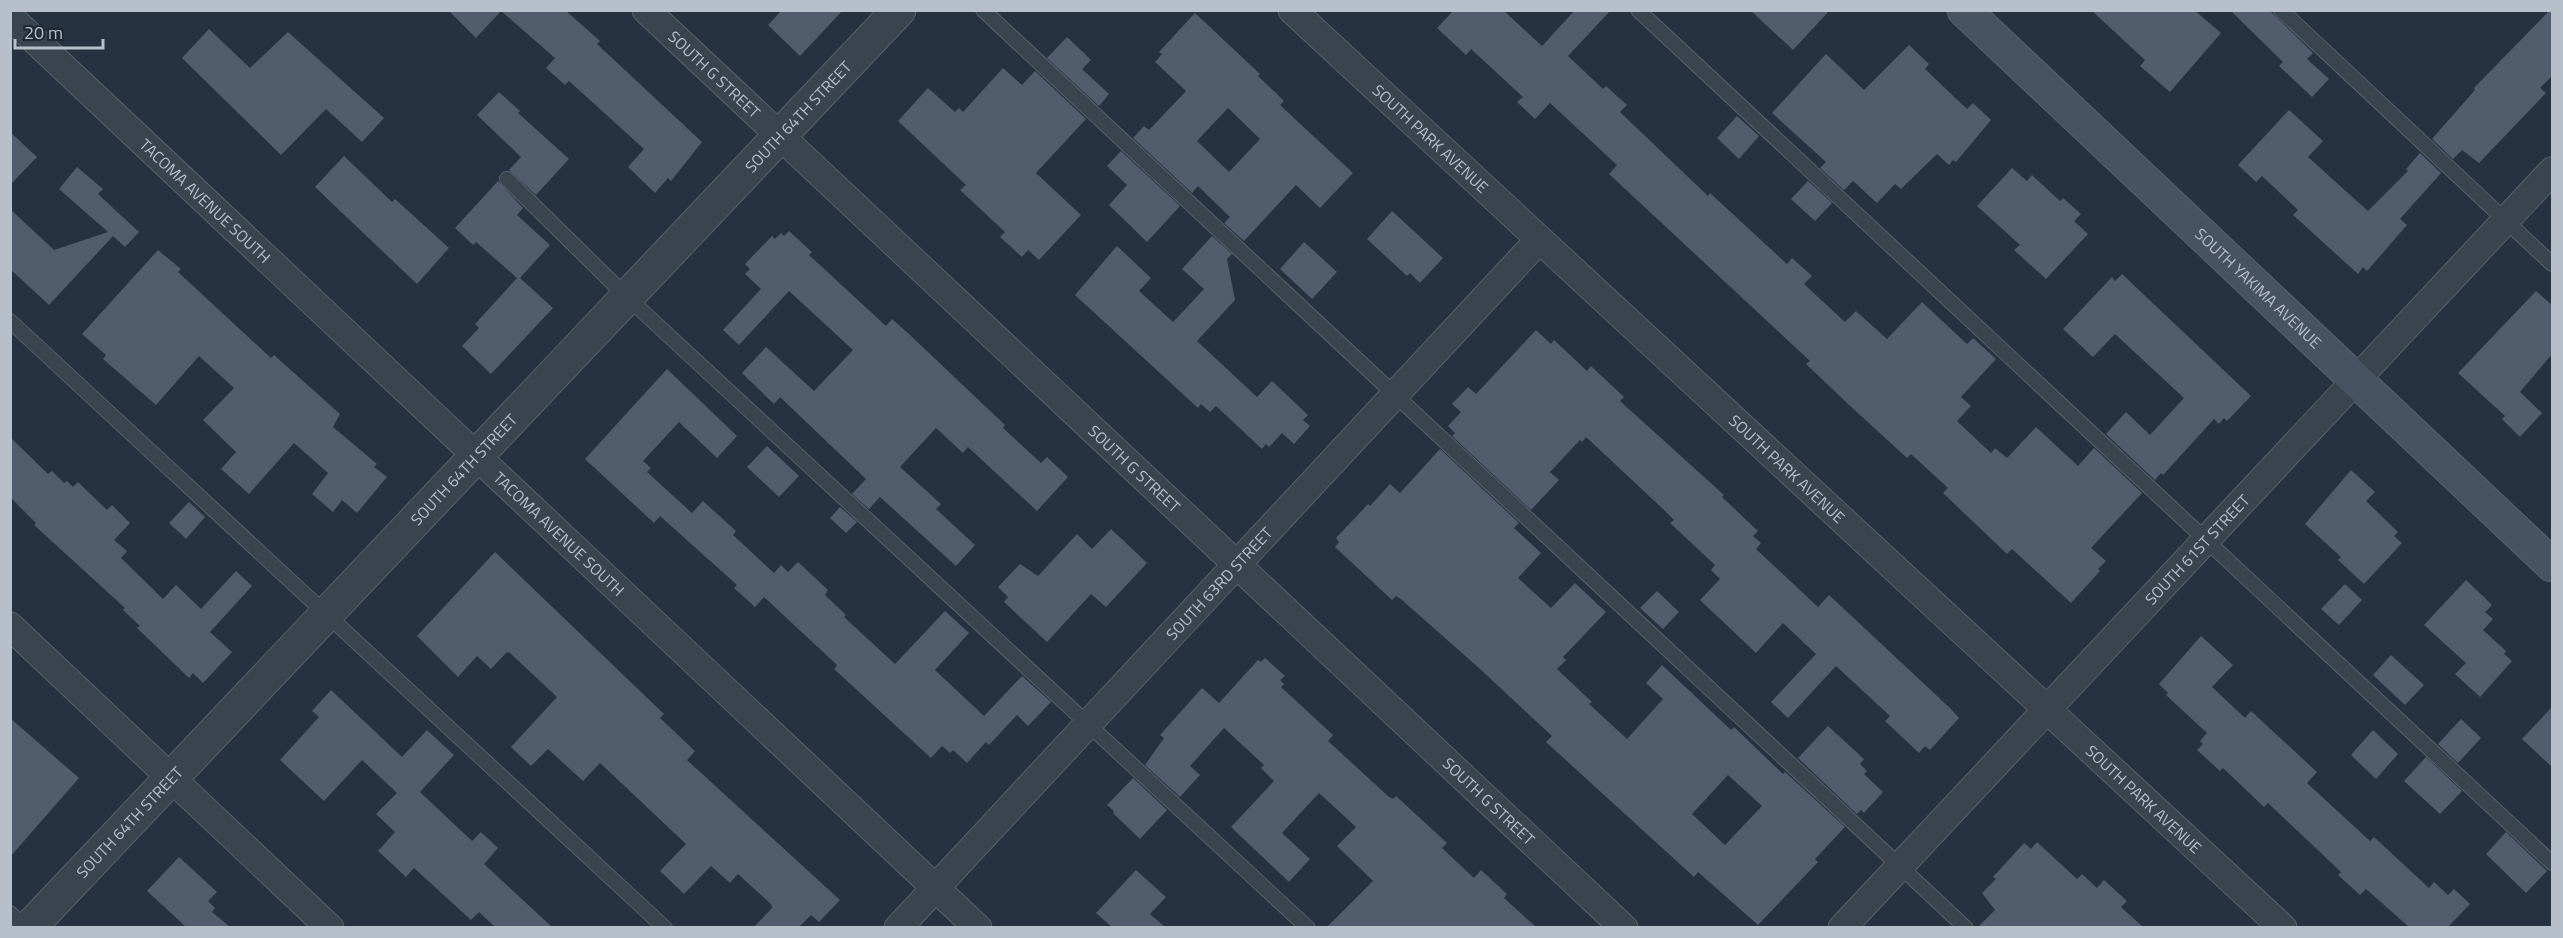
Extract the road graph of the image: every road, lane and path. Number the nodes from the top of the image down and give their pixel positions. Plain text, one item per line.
1 (646, 10) edge
2 (899, 10) edge
3 (983, 10) edge
4 (1292, 10) edge
5 (1638, 10) edge
6 (1964, 10) edge
7 (2281, 10) edge
8 (17, 20) edge
9 (781, 137) junction
10 (2553, 171) edge
11 (507, 179) dead end
12 (2506, 221) junction
13 (1539, 240) junction
14 (2553, 264) edge
15 (627, 297) junction
16 (10, 321) edge
17 (2358, 381) junction
18 (1395, 394) junction
19 (476, 455) junction
20 (2206, 540) junction
21 (1236, 563) junction
22 (2553, 564) edge
23 (327, 614) junction
24 (10, 626) edge
25 (2046, 709) junction
26 (1088, 724) junction
27 (171, 779) junction
28 (2553, 863) edge
29 (1900, 866) junction
30 (935, 887) junction
31 (10, 913) edge
32 (27, 927) edge
33 (330, 927) edge
34 (666, 927) edge
35 (898, 927) edge
36 (978, 927) edge
37 (1308, 927) edge
38 (1624, 927) edge
39 (1842, 927) edge
40 (1966, 927) edge
41 (2283, 927) edge

1 - 9 street, SOUTH G STREET
2 - 9 street, SOUTH 64TH STREET
3 - 18 lane
4 - 13 street, SOUTH PARK AVENUE
5 - 20 lane
6 - 17 main road, SOUTH YAKIMA AVENUE
7 - 12 lane
8 - 19 street, TACOMA AVENUE SOUTH
9 - 15 street, SOUTH 64TH STREET
9 - 21 street, SOUTH G STREET
10 - 12 street, SOUTH 61ST STREET
11 - 15 lane
12 - 14 lane
12 - 17 street, SOUTH 61ST STREET
13 - 18 street, SOUTH 63RD STREET
13 - 25 street, SOUTH PARK AVENUE
15 - 19 street, SOUTH 64TH STREET
15 - 26 lane
16 - 23 lane
17 - 20 street, SOUTH 61ST STREET
17 - 22 main road, SOUTH YAKIMA AVENUE
18 - 21 street, SOUTH 63RD STREET
18 - 29 lane
19 - 23 street, SOUTH 64TH STREET
19 - 30 street, TACOMA AVENUE SOUTH
20 - 25 street, SOUTH 61ST STREET
20 - 28 lane
21 - 26 street, SOUTH 63RD STREET
21 - 38 street, SOUTH G STREET
23 - 27 street, SOUTH 64TH STREET
23 - 34 lane
24 - 27 street
25 - 29 street, SOUTH 61ST STREET
25 - 41 street, SOUTH PARK AVENUE
26 - 30 street, SOUTH 63RD STREET
26 - 37 lane
27 - 32 street, SOUTH 64TH STREET
27 - 33 street
29 - 39 street, SOUTH 61ST STREET
29 - 40 lane
30 - 35 street, SOUTH 63RD STREET
30 - 36 street, TACOMA AVENUE SOUTH
31 - 32 lane

